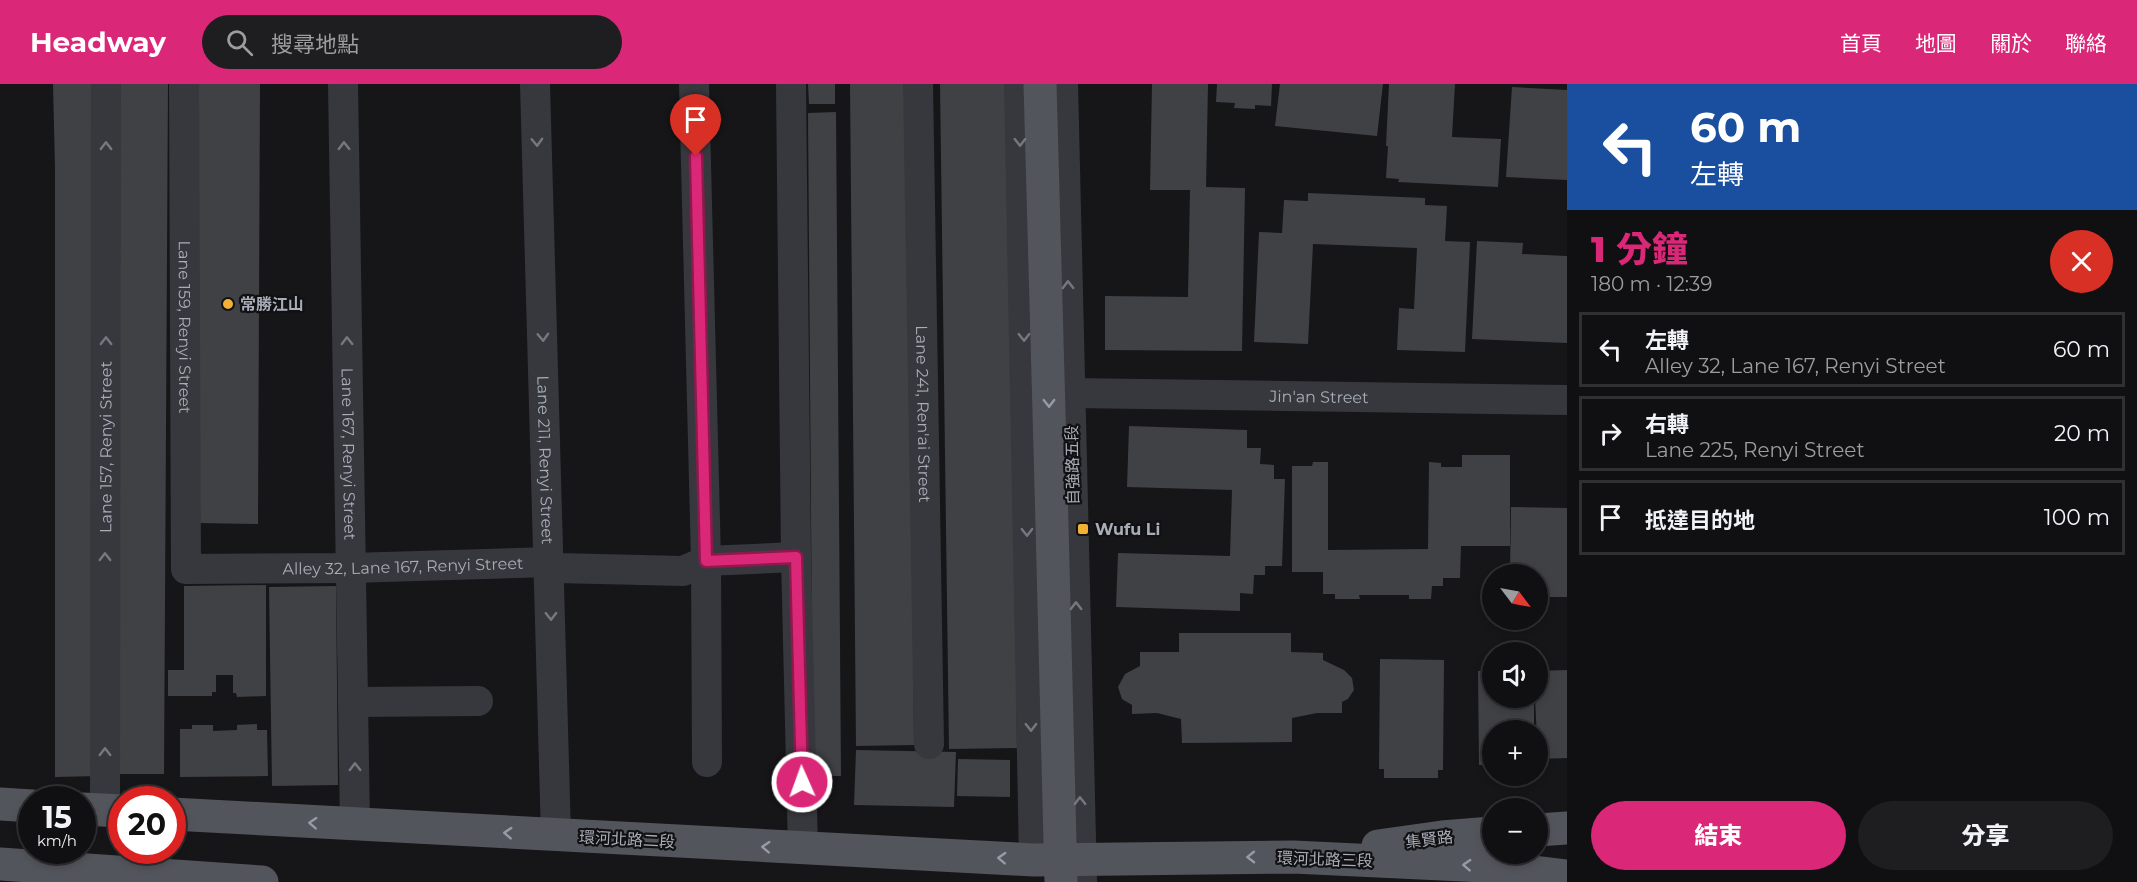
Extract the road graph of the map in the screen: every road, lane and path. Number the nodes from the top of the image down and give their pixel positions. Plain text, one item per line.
1 (106, 84) edge
2 (184, 84) edge
3 (343, 84) edge
4 (535, 84) edge
5 (694, 84) edge
6 (791, 84) edge
7 (918, 84) edge
8 (1019, 84) edge
9 (1040, 84) edge
10 (1063, 84) edge
11 (1071, 393) junction
12 (1567, 400) edge
13 (796, 557) junction
14 (706, 561) junction
15 (549, 562) junction
16 (186, 568) joint
17 (351, 568) junction
18 (478, 700) dead end
19 (354, 702) junction
20 (930, 744) dead end
21 (707, 762) dead end
22 (0, 804) edge
23 (18, 805) edge
24 (103, 810) edge
25 (186, 815) edge
26 (356, 825) junction
27 (1567, 828) edge
28 (1548, 829) edge
29 (1482, 834) edge
30 (556, 836) junction
31 (803, 849) junction
32 (1293, 857) junction
33 (1034, 860) junction
34 (0, 864) edge
35 (1075, 874) edge
36 (1567, 876) edge
37 (262, 882) edge

24 -> 1 street, Lane 157, Renyi Street
2 - 16 street, Lane 159, Renyi Street
17 -> 3 street, Lane 167, Renyi Street
4 -> 15 street, Lane 211, Renyi Street
5 - 14 street
6 - 13 street
7 - 20 street, Lane 241, Ren'ai Street
8 -> 33 street
9 -> 35 main road, bridge
11 -> 10 street, 自強路五段
11 - 12 street, Jin'an Street
35 -> 11 street, 自強路五段
13 - 14 street, Alley 32, Lane 167, Renyi Street
13 - 31 street
14 - 15 street, Alley 32, Lane 167, Renyi Street
14 - 21 street
15 - 17 street, Alley 32, Lane 167, Renyi Street
15 -> 30 street, Lane 211, Renyi Street
16 - 17 street, Alley 32, Lane 167, Renyi Street
17 - 19 street, Lane 167, Renyi Street
18 - 19 street
26 -> 19 street, Lane 167, Renyi Street
22 - 23 main road
26 -> 25 main road, 環河北路二段
30 -> 26 main road, 環河北路二段
27 - 28 main road
29 - 32 main road, 集賢路
31 -> 30 main road, 環河北路二段
33 -> 31 main road, 環河北路二段
32 -> 35 main road, 環河北路三段
36 -> 32 main road, 環河北路三段
33 - 35 main road, 環河北路二段
34 - 37 main road

